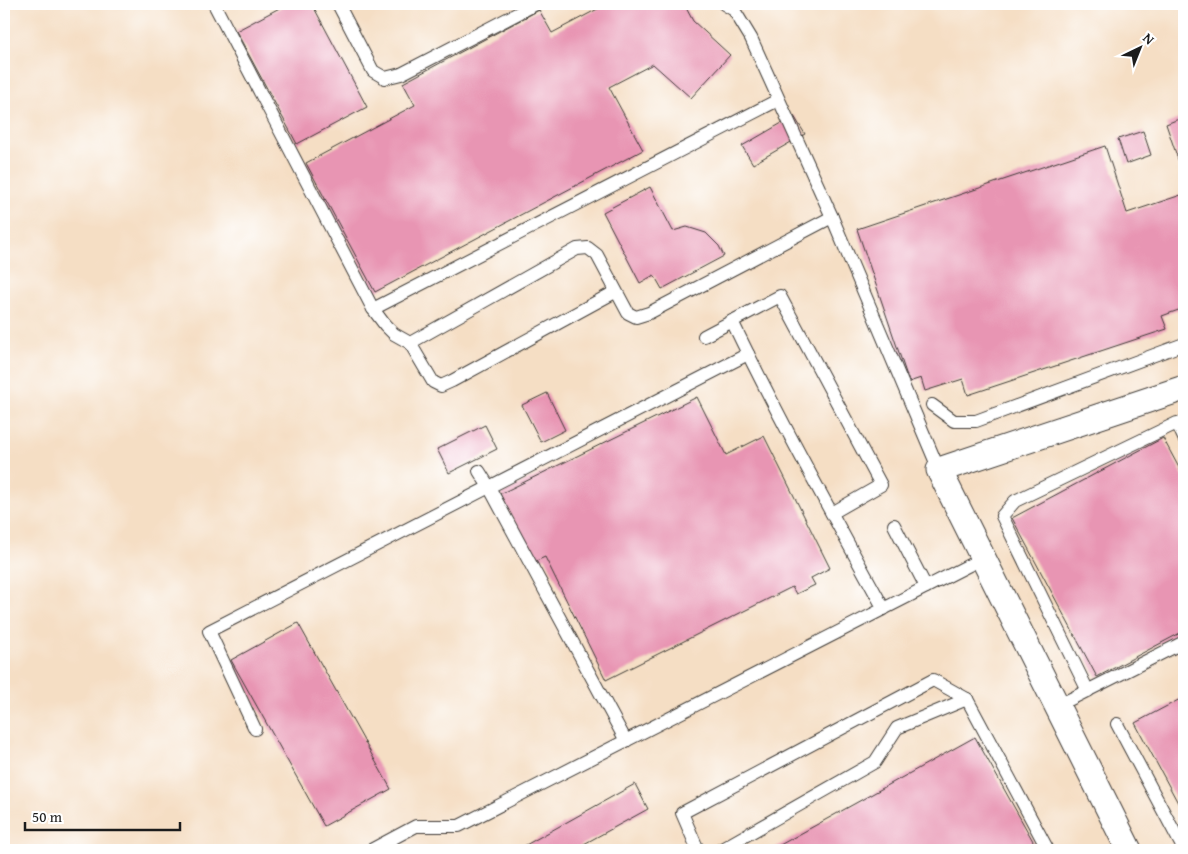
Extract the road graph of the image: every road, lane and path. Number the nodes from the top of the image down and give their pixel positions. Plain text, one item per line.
1 (214, 4) edge
2 (338, 4) edge
3 (536, 4) edge
4 (724, 4) edge
5 (778, 100) junction
6 (832, 217) junction
7 (615, 292) junction
8 (373, 308) junction
9 (732, 321) junction
10 (704, 336) dead end
11 (410, 343) junction
12 (1184, 344) edge
13 (748, 354) junction
14 (1184, 388) edge
15 (932, 404) dead end
16 (1184, 438) edge
17 (939, 470) junction
18 (479, 471) dead end
19 (489, 487) junction
20 (832, 513) junction
21 (894, 525) dead end
22 (983, 558) junction
23 (926, 587) junction
24 (884, 609) junction
25 (1184, 642) edge
26 (1088, 691) junction
27 (967, 699) junction
28 (1057, 706) junction
29 (1117, 724) dead end
30 (255, 729) dead end
31 (626, 741) junction
32 (371, 850) edge
33 (698, 850) edge
34 (720, 850) edge
35 (1048, 850) edge
36 (1129, 850) edge
37 (1184, 850) edge

1 - 8 lane
2 - 3 lane
4 - 5 lane
5 - 6 lane
5 - 8 lane
6 - 7 lane
6 - 17 lane
7 - 11 lane
7 - 11 lane
8 - 11 lane
9 - 10 lane
9 - 13 lane
9 - 20 lane
12 - 15 lane
13 - 19 lane
13 - 20 lane
14 - 17 street
16 - 26 lane
17 - 22 street
18 - 19 lane
19 - 30 lane
19 - 31 lane
20 - 24 lane
21 - 23 lane
22 - 23 lane
22 - 28 street
23 - 24 lane
24 - 31 lane
25 - 26 lane
26 - 28 lane
27 - 33 lane
27 - 34 lane
27 - 35 lane
28 - 36 street
29 - 37 lane
31 - 32 lane

